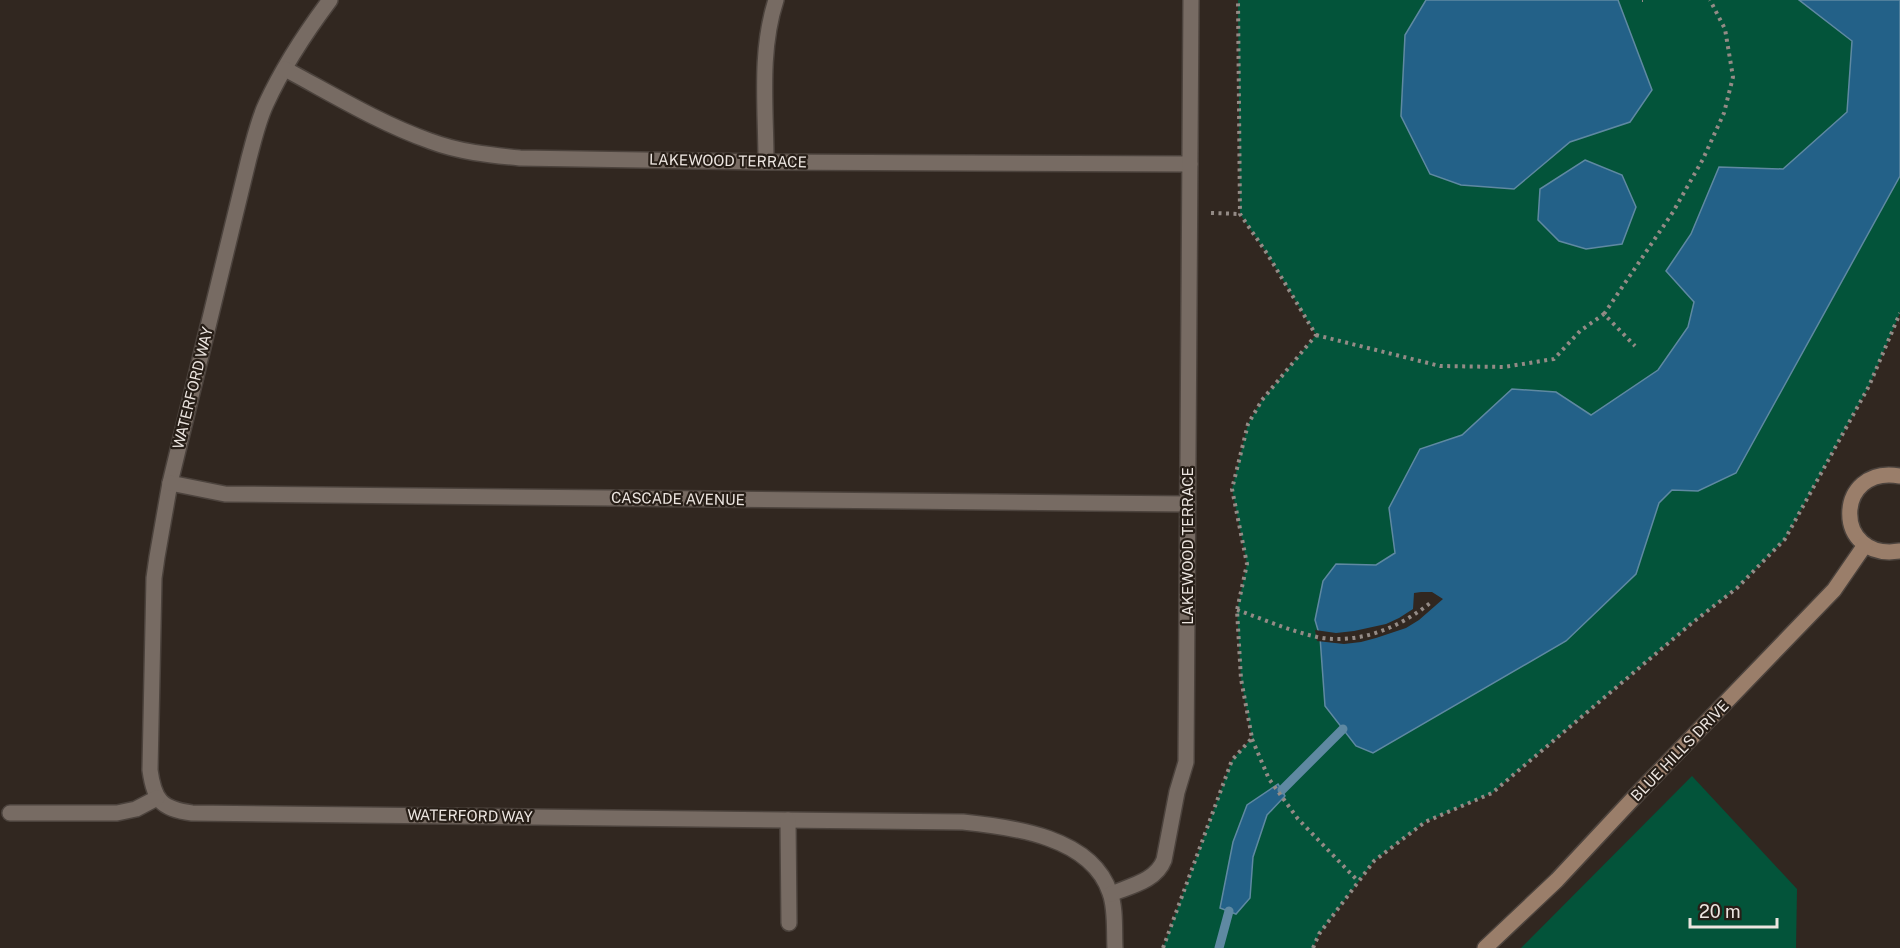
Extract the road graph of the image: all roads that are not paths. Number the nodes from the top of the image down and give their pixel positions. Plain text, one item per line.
1 (330, 0) edge
2 (776, 0) edge
3 (1191, 0) edge
4 (285, 69) junction
5 (766, 162) junction
6 (1191, 164) junction
7 (1900, 476) edge
8 (170, 483) junction
9 (1188, 504) junction
10 (1864, 545) junction
11 (1900, 551) edge
12 (157, 798) junction
13 (10, 813) dead end
14 (788, 820) junction
15 (1111, 894) junction
16 (789, 923) dead end
17 (1114, 948) edge
18 (1485, 948) edge

1 - 4 street, WATERFORD WAY
2 - 5 street
3 - 6 street, LAKEWOOD TERRACE
4 - 5 street, LAKEWOOD TERRACE
4 - 8 street, WATERFORD WAY
5 - 6 street, LAKEWOOD TERRACE
6 - 9 street, LAKEWOOD TERRACE
7 - 10 street
8 - 9 street, CASCADE AVENUE
8 - 12 street, WATERFORD WAY
9 - 15 street, LAKEWOOD TERRACE
10 - 11 street
10 - 18 street, BLUE HILLS DRIVE
12 - 13 street
12 - 14 street, WATERFORD WAY
14 - 15 street, WATERFORD WAY
14 - 16 street
15 - 17 street, WATERFORD WAY

